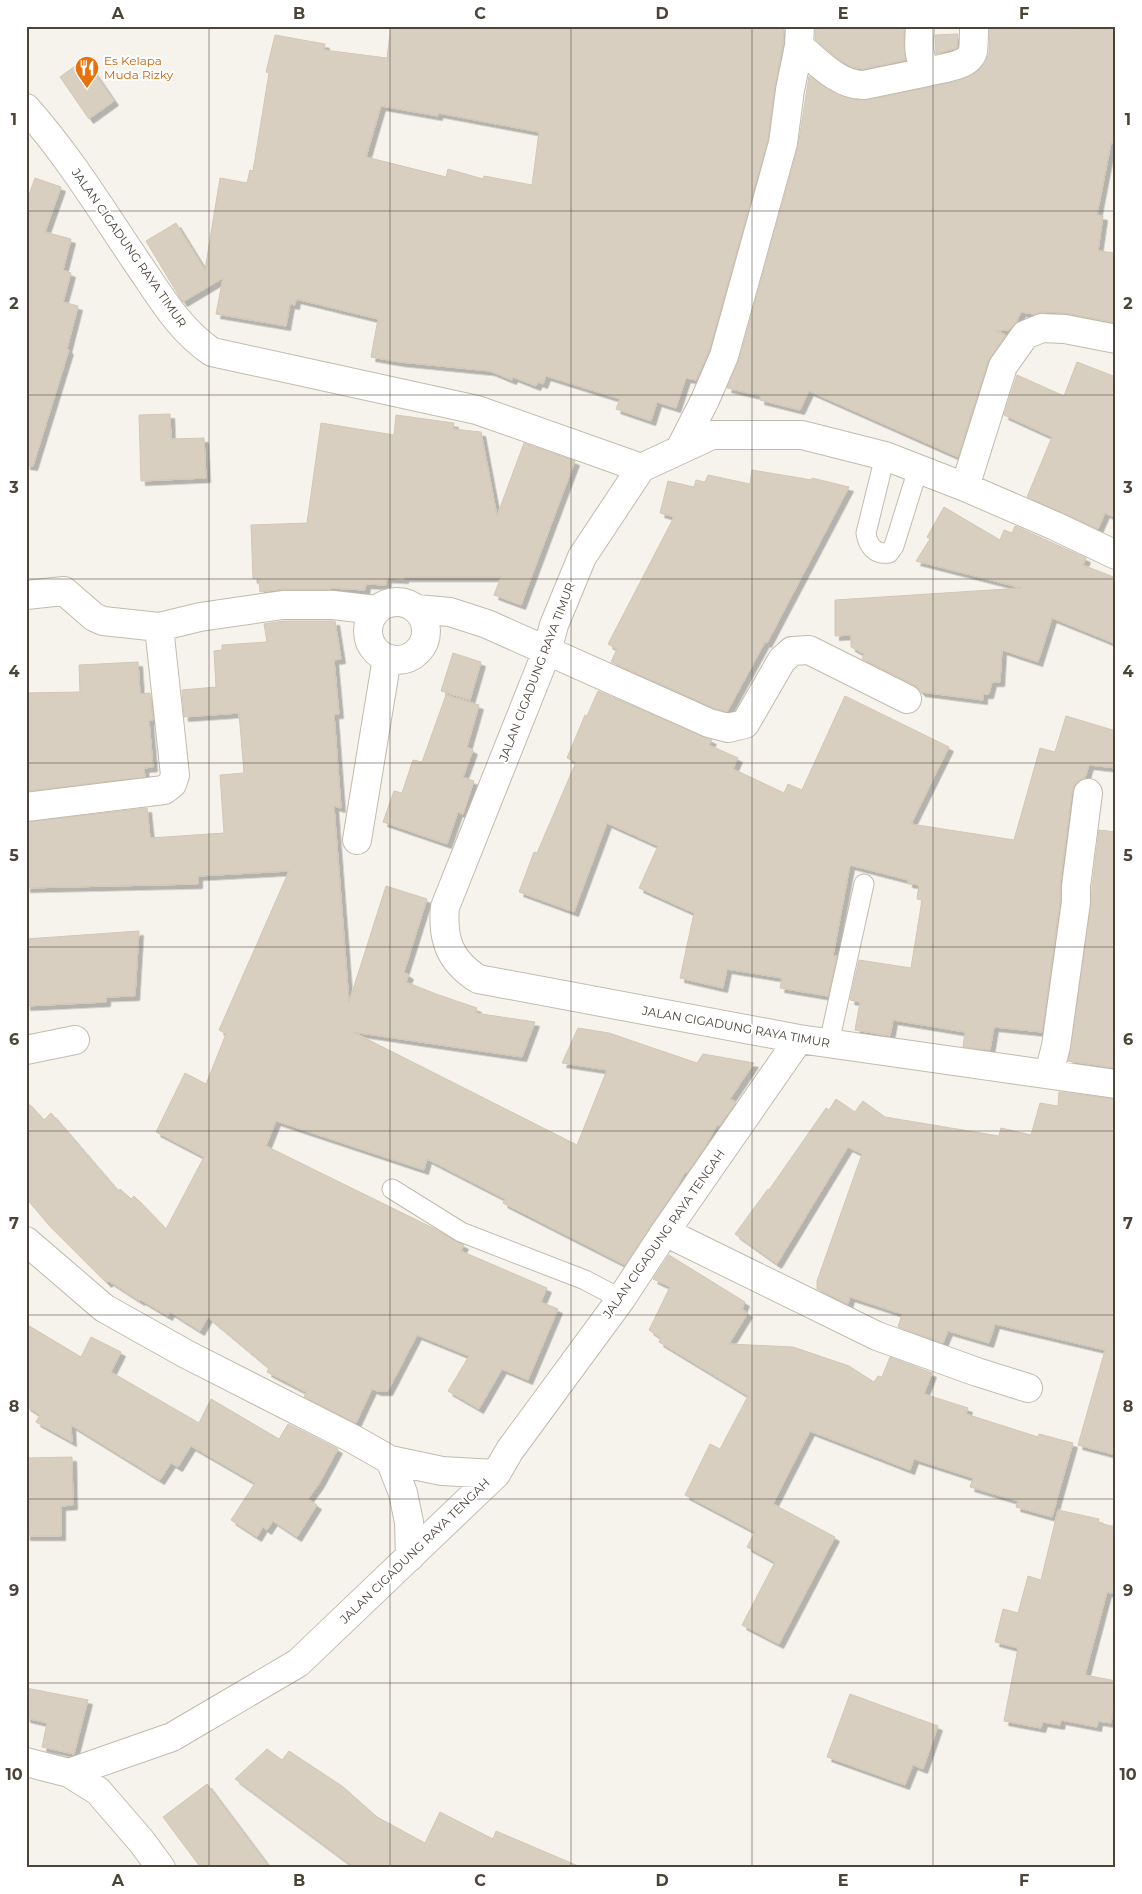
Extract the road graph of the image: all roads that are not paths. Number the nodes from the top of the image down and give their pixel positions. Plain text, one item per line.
1 (920, 26) edge
2 (974, 26) edge
3 (799, 36) edge
4 (927, 72) junction
5 (28, 115) edge
6 (1116, 339) edge
7 (680, 448) junction
8 (886, 456) junction
9 (641, 468) junction
10 (918, 469) junction
11 (966, 488) junction
12 (1116, 555) edge
13 (26, 595) edge
14 (416, 609) junction
15 (376, 610) junction
16 (159, 627) junction
17 (547, 650) junction
18 (387, 658) junction
19 (907, 699) dead end
20 (1088, 793) dead end
21 (26, 808) edge
22 (357, 840) dead end
23 (864, 884) dead end
24 (799, 1039) junction
25 (75, 1040) dead end
26 (830, 1043) junction
27 (26, 1050) edge
28 (1049, 1074) junction
29 (1116, 1084) edge
30 (392, 1189) dead end
31 (665, 1232) junction
32 (26, 1241) edge
33 (621, 1299) junction
34 (1028, 1388) dead end
35 (390, 1460) junction
36 (496, 1474) junction
37 (410, 1557) junction
38 (26, 1762) edge
39 (69, 1774) junction
40 (154, 1864) edge

1 - 4 street
2 - 4 street
3 - 4 street
3 - 7 street
5 - 9 street, JALAN CIGADUNG RAYA TIMUR
6 - 11 street
7 - 8 street
7 - 9 street
8 - 10 street
8 - 10 lane
9 - 17 street, JALAN CIGADUNG RAYA TIMUR
10 - 11 street
11 - 12 street
13 - 16 street
14 - 15 street
14 - 17 street
14 - 18 street
15 - 16 street
15 - 18 street
16 - 21 street
17 - 19 street
17 - 24 street, JALAN CIGADUNG RAYA TIMUR
18 - 22 street
20 - 28 street
23 - 26 lane
24 - 26 street, JALAN CIGADUNG RAYA TIMUR
24 - 31 street, JALAN CIGADUNG RAYA TENGAH
25 - 27 street
26 - 28 street, JALAN CIGADUNG RAYA TIMUR
28 - 29 street, JALAN CIGADUNG RAYA TIMUR
30 - 33 lane
31 - 33 street, JALAN CIGADUNG RAYA TENGAH
31 - 34 street
32 - 35 street
33 - 36 street, JALAN CIGADUNG RAYA TENGAH
35 - 36 street
35 - 37 street
36 - 37 street, JALAN CIGADUNG RAYA TENGAH
37 - 39 street, JALAN CIGADUNG RAYA TENGAH
38 - 39 street
39 - 40 street

